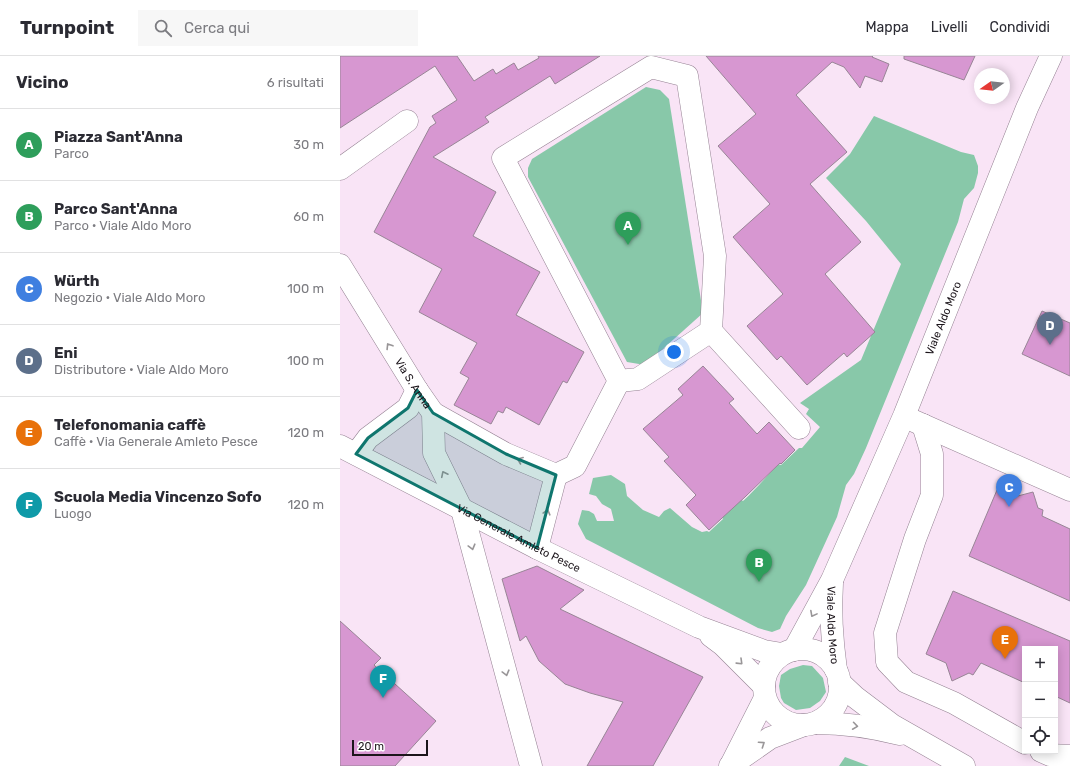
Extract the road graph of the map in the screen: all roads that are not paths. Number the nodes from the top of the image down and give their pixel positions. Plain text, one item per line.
1 (1050, 56) edge
2 (658, 61) edge
3 (407, 121) dead end
4 (340, 169) edge
5 (340, 265) edge
6 (711, 331) junction
7 (619, 381) junction
8 (417, 390) junction
9 (433, 413) junction
10 (913, 420) junction
11 (799, 428) dead end
12 (348, 450) edge
13 (556, 475) junction
14 (1070, 490) edge
15 (462, 510) junction
16 (537, 548) junction
17 (832, 580) junction
18 (699, 627) junction
19 (788, 652) junction
20 (838, 676) junction
21 (765, 692) junction
22 (810, 724) junction
23 (913, 737) junction
24 (1022, 741) edge
25 (1048, 754) edge
26 (1070, 756) edge
27 (531, 766) edge
28 (730, 766) edge
29 (964, 766) edge

1 - 10 street, Viale Aldo Moro
2 - 6 street
2 - 7 street
3 - 4 street
8 -> 5 street, Via S. Anna
6 - 7 street
6 - 11 street
7 - 13 street
8 - 9 street, Via S. Anna
8 - 12 street
13 -> 9 street
15 -> 9 street, Via S. Anna
10 - 14 street
10 - 17 street, Viale Aldo Moro
10 - 24 street
12 - 15 street, Via Generale Amleto Pesce
16 -> 13 street
15 - 16 street, Via Generale Amleto Pesce
15 -> 27 street, Via S. Anna
16 - 18 street, Via Generale Amleto Pesce
17 -> 19 street, Viale Aldo Moro
17 - 20 street, Viale Aldo Moro
18 - 19 street, Via Generale Amleto Pesce
18 -> 21 street, Via Generale Amleto Pesce
19 - 20 street
19 - 21 street
20 - 22 street
20 - 23 street
21 - 22 street
21 - 28 street
22 -> 23 street
28 -> 22 street
23 - 29 street
25 - 26 street

